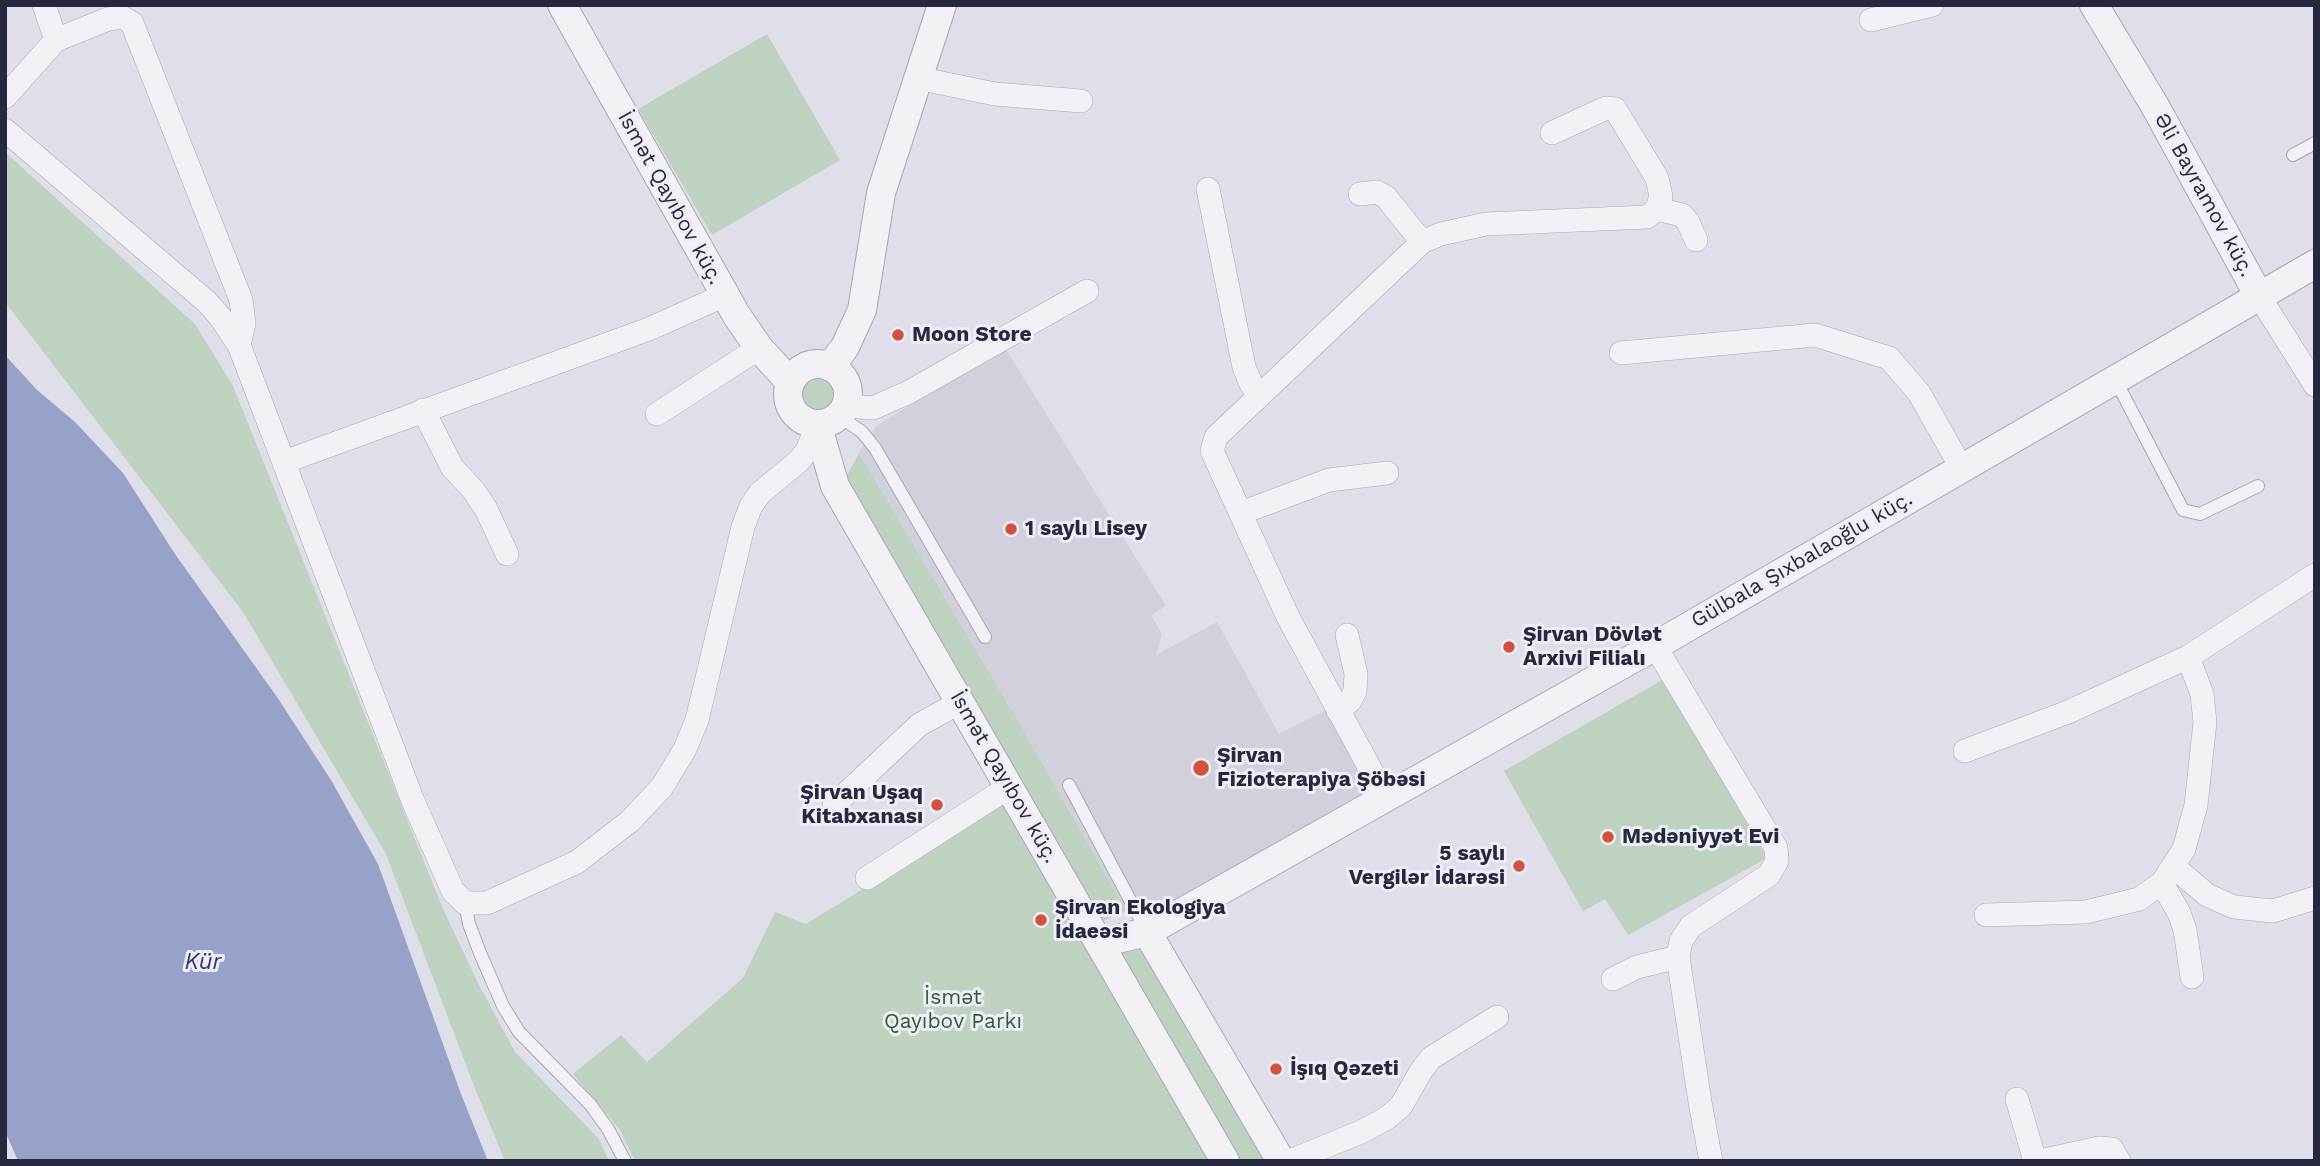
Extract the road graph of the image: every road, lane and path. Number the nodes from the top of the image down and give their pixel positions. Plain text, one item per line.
1 (44, 5) edge
2 (562, 5) edge
3 (942, 5) edge
4 (1932, 5) edge
5 (2094, 5) edge
6 (1871, 20) dead end
7 (56, 40) junction
8 (918, 78) junction
9 (5, 97) edge
10 (1081, 101) dead end
11 (5, 130) edge
12 (1552, 133) dead end
13 (2315, 142) edge
14 (2293, 155) dead end
15 (1208, 189) dead end
16 (1360, 194) dead end
17 (1657, 209) junction
18 (1696, 240) dead end
19 (1422, 242) junction
20 (2315, 264) edge
21 (1087, 291) dead end
22 (724, 295) junction
23 (2259, 296) junction
24 (239, 345) junction
25 (759, 348) junction
26 (1621, 353) dead end
27 (830, 367) junction
28 (2114, 379) junction
29 (790, 382) junction
30 (2315, 385) edge
31 (1259, 396) junction
32 (423, 410) junction
33 (657, 414) dead end
34 (834, 415) junction
35 (284, 462) junction
36 (1961, 467) junction
37 (1387, 472) dead end
38 (2258, 486) dead end
39 (1241, 513) junction
40 (507, 554) dead end
41 (2315, 575) edge
42 (1347, 635) dead end
43 (985, 637) dead end
44 (1655, 646) junction
45 (2188, 657) junction
46 (960, 702) junction
47 (1338, 711) junction
48 (1965, 751) dead end
49 (1069, 785) dead end
50 (1009, 787) junction
51 (1386, 798) junction
52 (834, 806) dead end
53 (2167, 875) junction
54 (867, 878) dead end
55 (2315, 898) edge
56 (465, 903) junction
57 (1986, 915) dead end
58 (1147, 932) junction
59 (1100, 943) junction
60 (1678, 957) junction
61 (2192, 977) dead end
62 (1613, 979) dead end
63 (1497, 1017) dead end
64 (2017, 1099) dead end
65 (625, 1161) edge
66 (1225, 1161) edge
67 (1281, 1161) edge
68 (1290, 1161) edge
69 (1712, 1161) edge
70 (2038, 1161) edge
71 (2119, 1161) edge

1 - 7 street
2 - 22 street, İsmət Qayıbov küç.
3 - 8 street
4 - 6 street
5 - 23 street, Əli Bayramov küç.
7 - 9 street
7 - 24 street
8 - 10 street
8 - 27 street
11 - 24 street
12 - 17 street
13 - 14 lane
15 - 31 street
16 - 19 street
17 - 18 street
17 - 19 street
19 - 31 street
20 - 23 street, Gülbala Şıxbalaoğlu küç.
21 - 34 street
22 - 25 street, İsmət Qayıbov küç.
22 - 32 street
23 - 28 street, Gülbala Şıxbalaoğlu küç.
23 - 30 street, Əli Bayramov küç.
24 - 35 street
25 - 29 street, İsmət Qayıbov küç.
25 - 33 street
26 - 36 street
27 - 29 street
27 - 34 street
28 - 36 street, Gülbala Şıxbalaoğlu küç.
28 - 38 lane
29 - 34 street
31 - 39 street
32 - 35 street
32 - 40 street
34 - 43 lane
34 - 46 street, İsmət Qayıbov küç.
34 - 56 street
35 - 56 street
36 - 44 street, Gülbala Şıxbalaoğlu küç.
37 - 39 street
39 - 47 street
41 - 45 street
42 - 47 street
44 - 51 street, Gülbala Şıxbalaoğlu küç.
44 - 60 street
45 - 48 street
45 - 53 street
46 - 50 street, İsmət Qayıbov küç.
46 - 52 street
47 - 51 street
49 - 58 lane
50 - 54 street
50 - 59 street, İsmət Qayıbov küç.
51 - 58 street, Gülbala Şıxbalaoğlu küç.
53 - 55 street
53 - 57 street
53 - 61 street
56 - 65 lane
58 - 59 street, Gülbala Şıxbalaoğlu küç.
58 - 67 street
59 - 66 street, İsmət Qayıbov küç.
60 - 62 street
60 - 69 street
63 - 68 street
64 - 70 street
70 - 71 street

